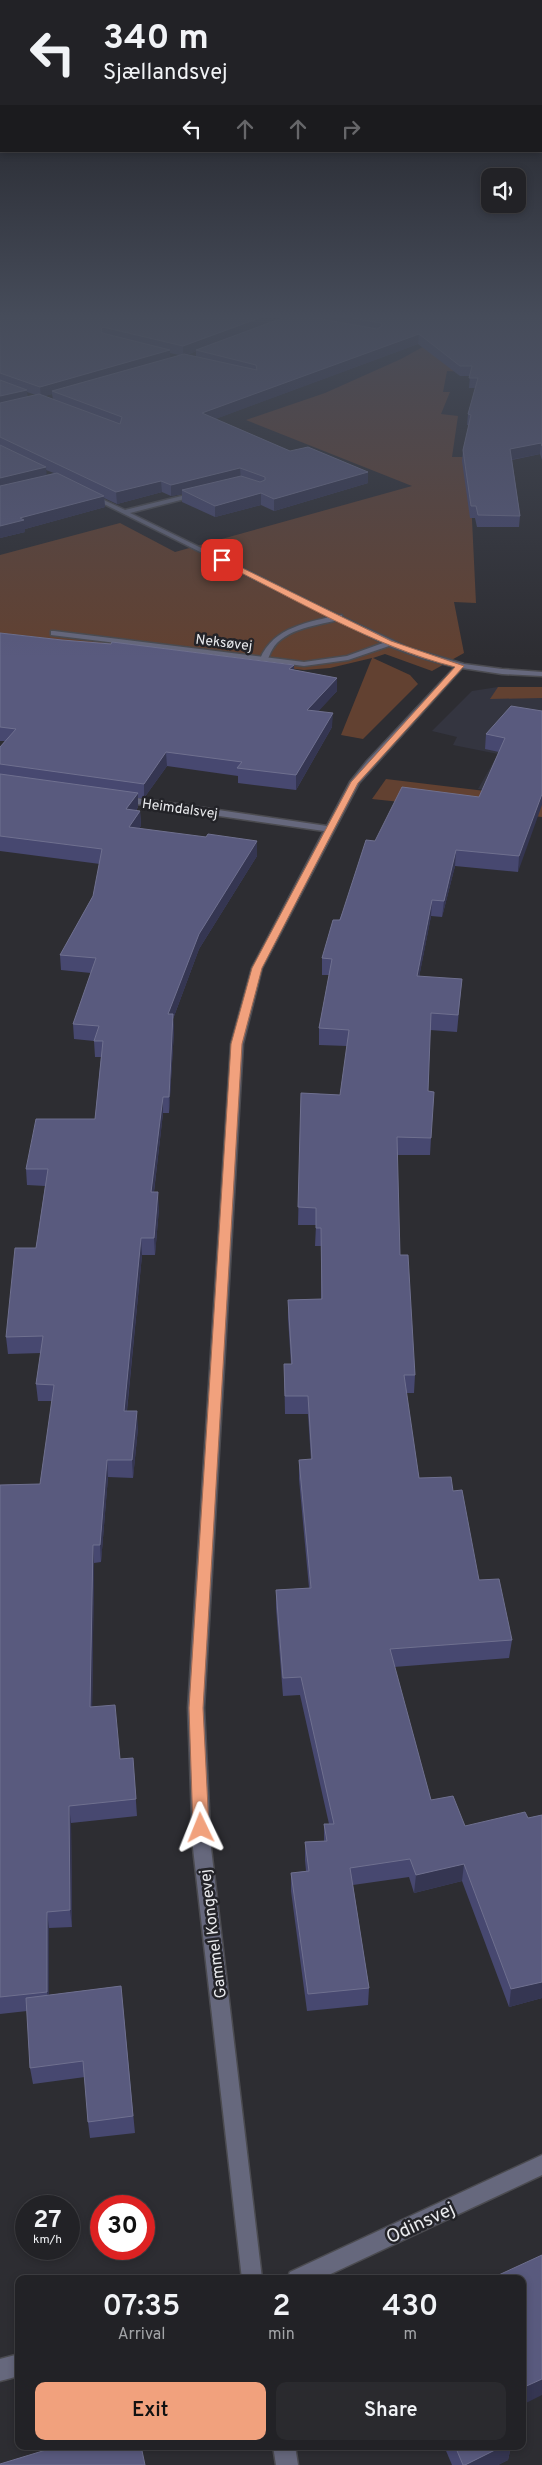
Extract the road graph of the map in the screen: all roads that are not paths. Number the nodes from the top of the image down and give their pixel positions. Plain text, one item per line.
1 (83, 492) edge
2 (202, 492) edge
3 (125, 512) junction
4 (339, 617) junction
5 (54, 634) dead end
6 (389, 643) junction
7 (264, 659) junction
8 (460, 666) junction
9 (542, 674) edge
10 (116, 799) edge
11 (330, 829) junction
12 (542, 2164) edge
13 (252, 2275) edge
14 (306, 2275) edge
15 (15, 2366) edge
16 (0, 2370) edge
17 (285, 2450) edge
18 (287, 2465) edge

1 - 3 street
2 - 3 street
3 - 4 street
4 - 6 street
4 - 7 street
5 - 7 street, Neksøvej
6 - 7 street, Neksøvej
6 - 8 street
8 - 9 street
8 - 11 street, Gammel Kongevej
10 - 11 street, Heimdalsvej
11 - 13 street, Gammel Kongevej
12 - 14 street, Odinsvej
15 - 16 street
17 - 18 street

